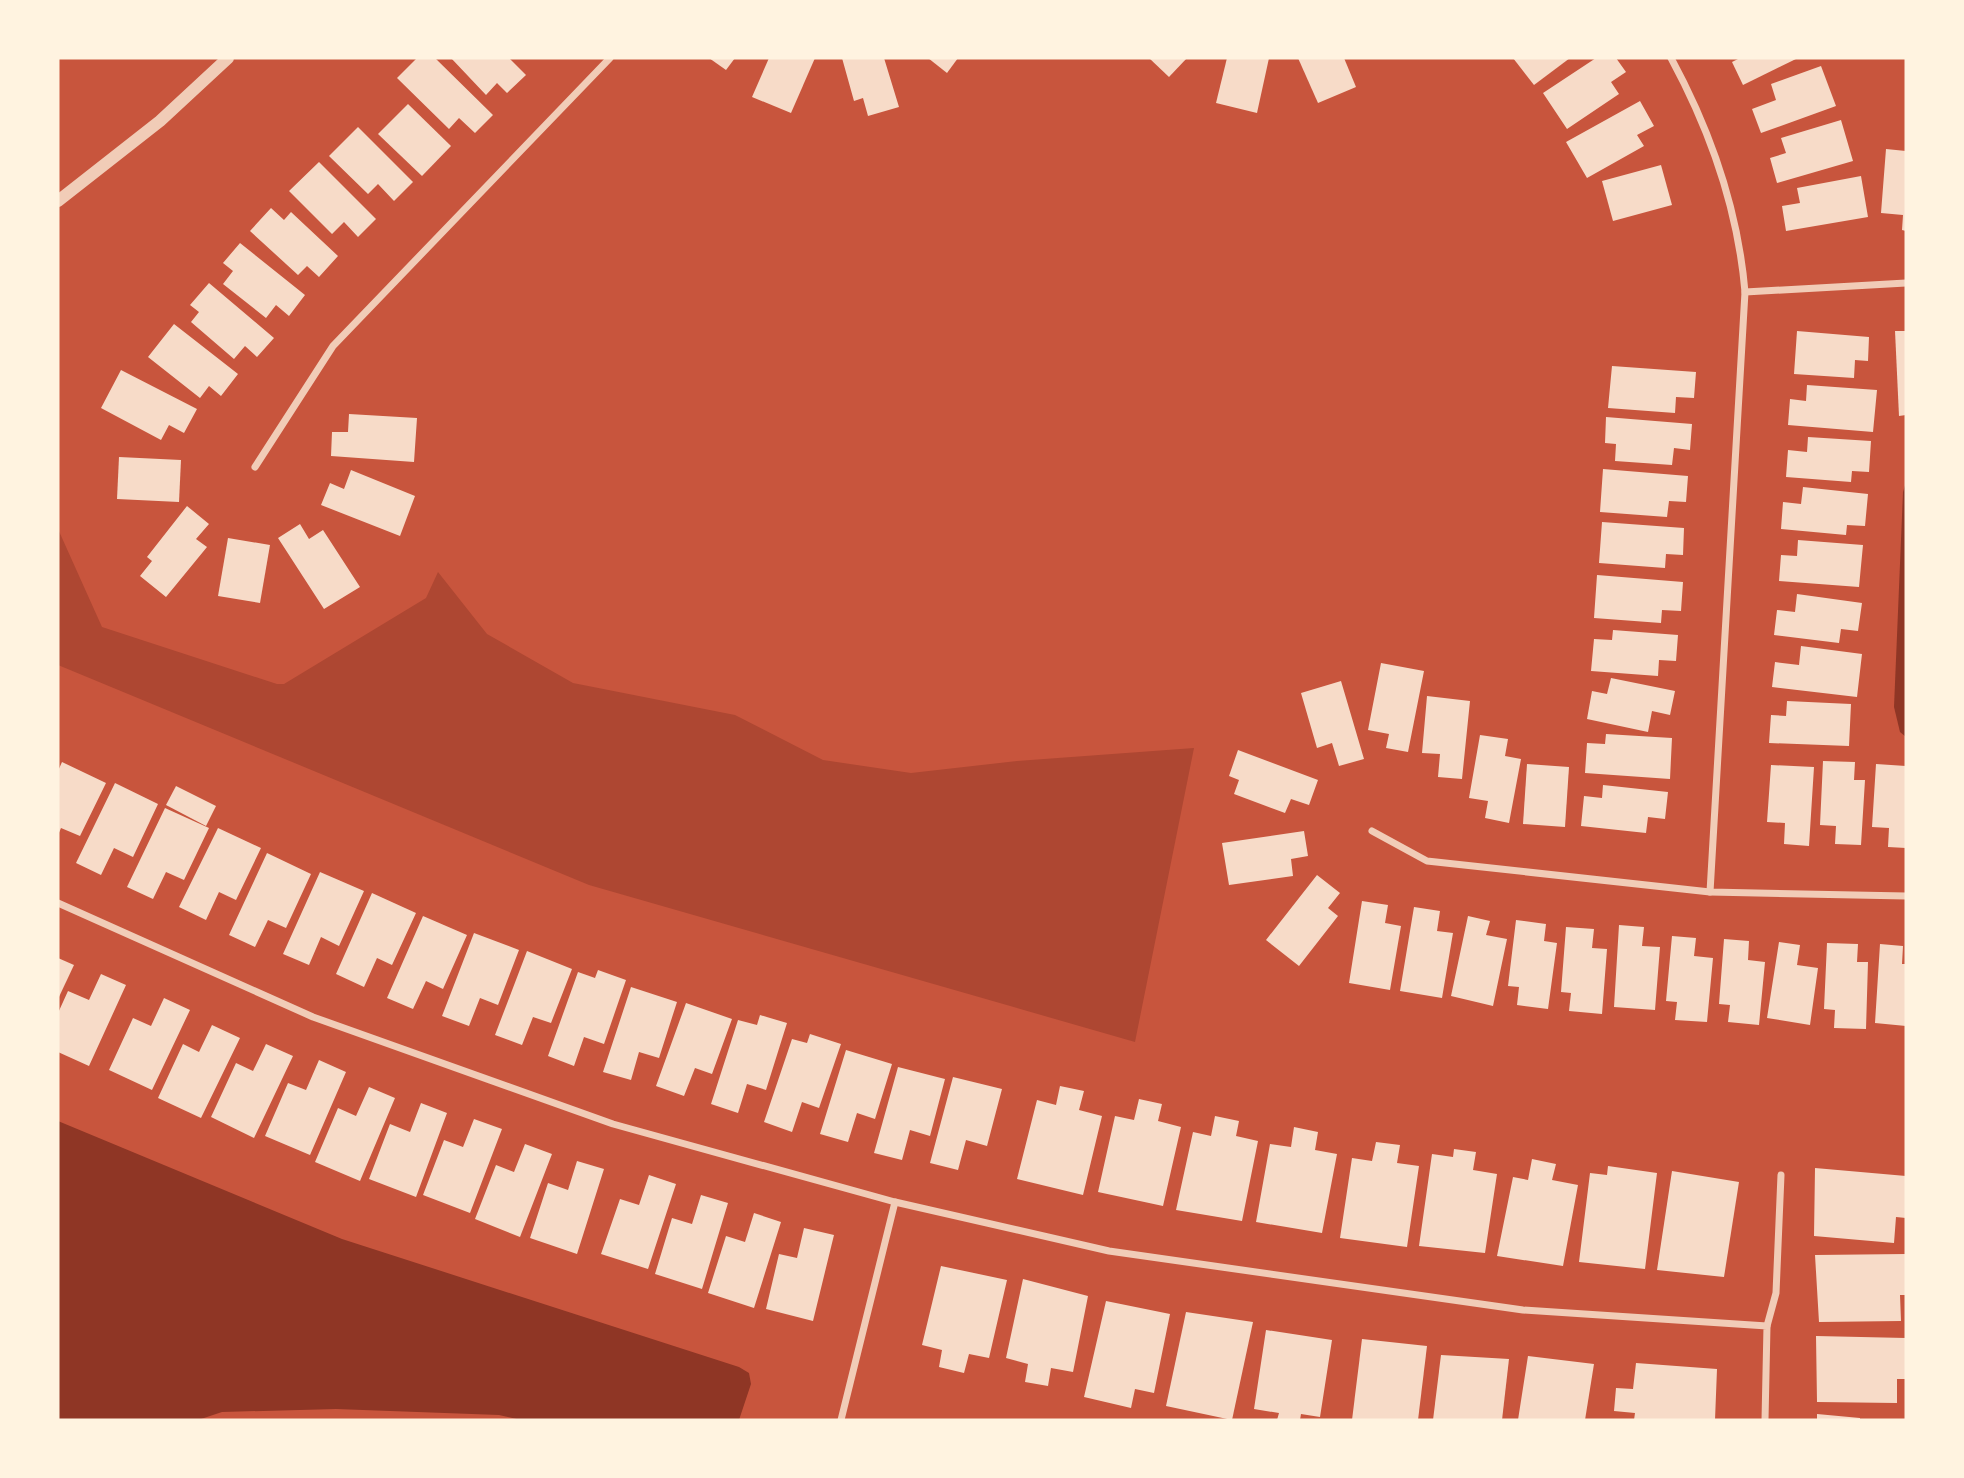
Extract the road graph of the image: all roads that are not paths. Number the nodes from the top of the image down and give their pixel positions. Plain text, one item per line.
1 (228, 58) edge
2 (610, 58) edge
3 (1671, 58) edge
4 (58, 201) edge
5 (1906, 283) edge
6 (1745, 292) junction
7 (255, 467) dead end
8 (1372, 831) dead end
9 (1710, 892) junction
10 (1906, 896) edge
11 (58, 903) edge
12 (1781, 1175) dead end
13 (895, 1202) junction
14 (1768, 1326) junction
15 (841, 1420) edge
16 (1765, 1420) edge

1 - 4 street
2 - 7 street
3 - 6 street
5 - 6 street
6 - 9 street
8 - 9 street
9 - 10 street
11 - 13 street
12 - 14 street
13 - 14 street
13 - 15 street
14 - 16 street

